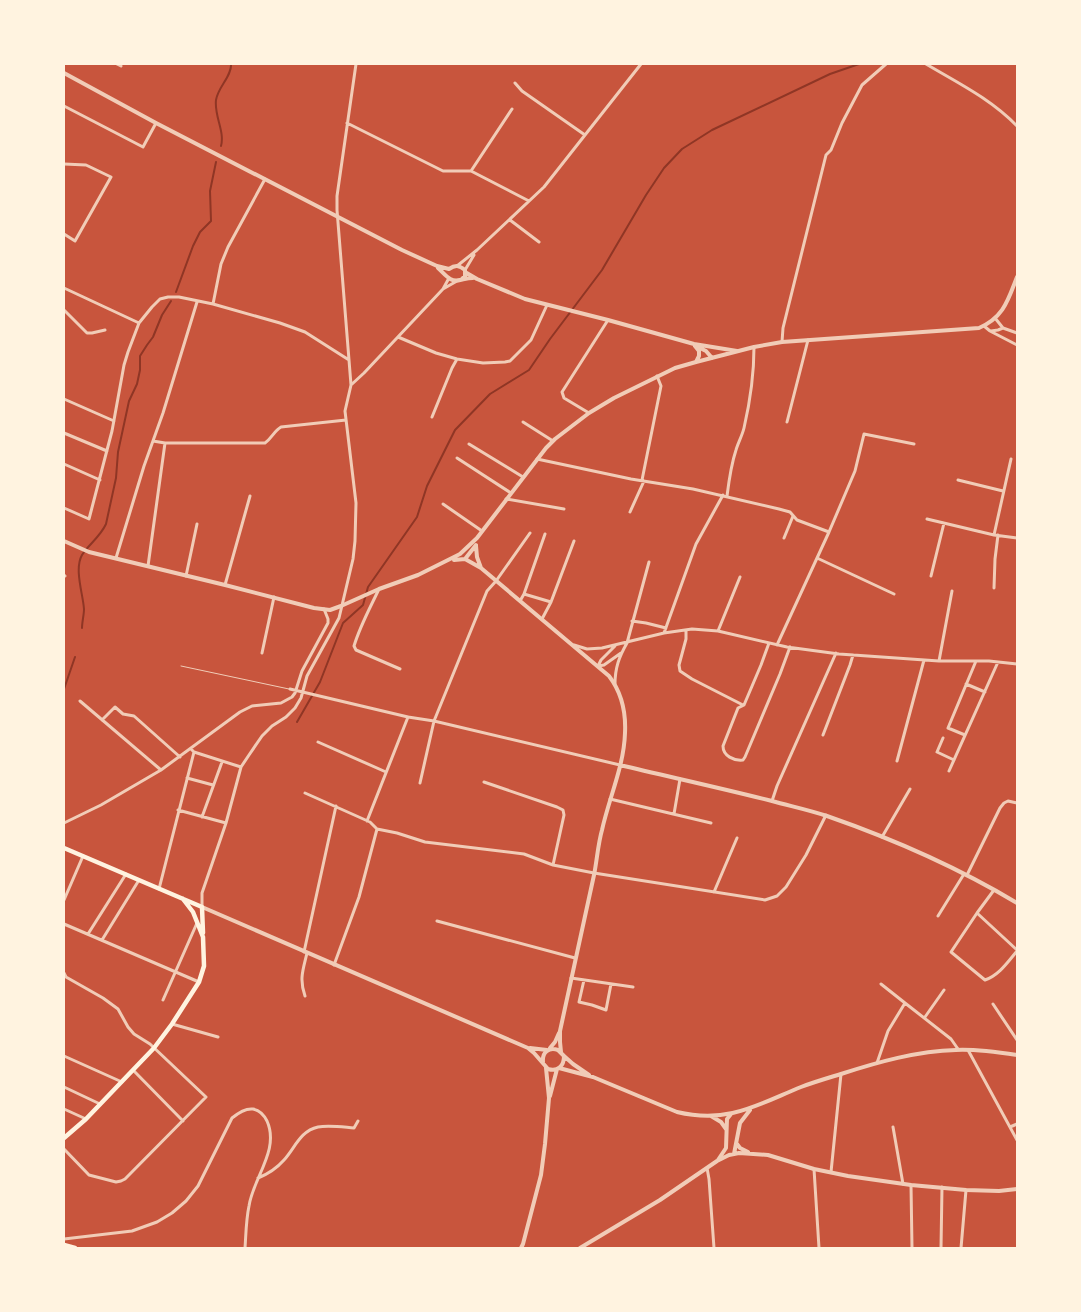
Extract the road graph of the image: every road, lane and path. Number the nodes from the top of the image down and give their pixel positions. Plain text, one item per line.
1 (356, 64) edge
2 (641, 64) edge
3 (886, 64) edge
4 (926, 64) edge
5 (64, 73) edge
6 (515, 83) dead end
7 (64, 106) edge
8 (512, 109) dead end
9 (156, 122) junction
10 (347, 123) junction
11 (1017, 126) edge
12 (585, 135) junction
13 (64, 164) edge
14 (472, 171) junction
15 (265, 178) junction
16 (529, 201) junction
17 (338, 218) junction
18 (510, 220) junction
19 (64, 234) edge
20 (539, 242) dead end
21 (477, 250) junction
22 (437, 266) junction
23 (456, 266) junction
24 (449, 269) junction
25 (465, 271) junction
26 (448, 277) junction
27 (1017, 277) edge
28 (477, 279) junction
29 (460, 280) junction
30 (64, 288) edge
31 (443, 289) junction
32 (197, 302) junction
33 (213, 304) junction
34 (546, 305) junction
35 (64, 310) edge
36 (995, 318) junction
37 (608, 320) junction
38 (140, 323) junction
39 (984, 326) junction
40 (1003, 328) junction
41 (106, 330) dead end
42 (990, 331) junction
43 (1017, 333) edge
44 (398, 337) junction
45 (808, 340) junction
46 (782, 342) junction
47 (694, 344) junction
48 (1017, 345) edge
49 (711, 347) junction
50 (754, 347) junction
51 (740, 351) junction
52 (712, 358) junction
53 (456, 359) junction
54 (349, 360) junction
55 (696, 362) junction
56 (657, 376) junction
57 (351, 385) junction
58 (64, 399) edge
59 (589, 413) junction
60 (432, 417) dead end
61 (346, 420) junction
62 (114, 421) junction
63 (523, 422) dead end
64 (787, 422) dead end
65 (64, 433) edge
66 (553, 441) junction
67 (153, 442) junction
68 (165, 443) junction
69 (469, 444) dead end
70 (914, 444) dead end
71 (107, 451) junction
72 (457, 458) dead end
73 (537, 458) junction
74 (1011, 459) dead end
75 (64, 464) edge
76 (523, 477) junction
77 (100, 480) junction
78 (958, 480) dead end
79 (643, 481) junction
80 (1003, 491) junction
81 (511, 492) junction
82 (250, 496) dead end
83 (725, 496) junction
84 (506, 499) junction
85 (443, 504) dead end
86 (64, 508) edge
87 (564, 509) dead end
88 (630, 512) dead end
89 (793, 516) junction
90 (927, 519) dead end
91 (944, 523) junction
92 (197, 524) dead end
93 (482, 531) junction
94 (829, 532) junction
95 (530, 533) dead end
96 (545, 534) dead end
97 (996, 535) junction
98 (477, 538) junction
99 (784, 538) dead end
100 (1017, 538) edge
101 (64, 541) edge
102 (574, 541) dead end
103 (476, 544) junction
104 (467, 549) junction
105 (116, 558) junction
106 (817, 558) junction
107 (465, 559) junction
108 (449, 561) junction
109 (649, 562) dead end
110 (148, 566) junction
111 (481, 568) junction
112 (186, 576) junction
113 (930, 576) dead end
114 (740, 577) dead end
115 (496, 581) junction
116 (225, 585) junction
117 (994, 588) dead end
118 (379, 589) junction
119 (952, 591) dead end
120 (524, 594) junction
121 (894, 594) dead end
122 (274, 597) junction
123 (520, 601) junction
124 (551, 602) junction
125 (341, 606) junction
126 (324, 609) junction
127 (542, 619) junction
128 (632, 622) junction
129 (666, 628) junction
130 (686, 630) junction
131 (718, 631) junction
132 (664, 633) junction
133 (627, 643) junction
134 (769, 643) junction
135 (572, 644) junction
136 (777, 644) junction
137 (615, 645) junction
138 (790, 647) junction
139 (262, 653) dead end
140 (621, 653) junction
141 (836, 653) junction
142 (852, 655) junction
143 (924, 660) junction
144 (938, 661) junction
145 (976, 661) junction
146 (998, 662) junction
147 (1017, 664) edge
148 (180, 666) dead end
149 (598, 666) junction
150 (400, 669) dead end
151 (615, 684) junction
152 (966, 684) junction
153 (290, 689) joint
154 (985, 692) junction
155 (80, 701) dead end
156 (744, 706) junction
157 (408, 717) junction
158 (102, 720) junction
159 (434, 721) junction
160 (823, 735) dead end
161 (965, 736) junction
162 (942, 738) dead end
163 (318, 742) dead end
164 (192, 750) junction
165 (180, 756) junction
166 (954, 760) junction
167 (222, 762) junction
168 (897, 762) dead end
169 (620, 765) junction
170 (241, 767) junction
171 (161, 770) junction
172 (949, 771) dead end
173 (386, 772) junction
174 (187, 778) junction
175 (680, 779) junction
176 (484, 782) dead end
177 (420, 783) dead end
178 (213, 785) junction
179 (910, 789) dead end
180 (305, 793) dead end
181 (610, 800) junction
182 (772, 801) junction
183 (1017, 803) edge
184 (336, 806) junction
185 (178, 810) junction
186 (674, 814) junction
187 (826, 815) junction
188 (202, 817) junction
189 (367, 820) junction
190 (64, 823) edge
191 (226, 823) junction
192 (711, 823) dead end
193 (377, 829) junction
194 (882, 837) junction
195 (738, 838) dead end
196 (64, 848) edge
197 (83, 856) junction
198 (553, 865) junction
199 (594, 873) junction
200 (126, 874) junction
201 (965, 874) junction
202 (139, 880) junction
203 (159, 889) junction
204 (994, 890) junction
205 (714, 892) junction
206 (183, 899) junction
207 (64, 900) edge
208 (1017, 903) edge
209 (202, 907) junction
210 (976, 913) junction
211 (938, 916) dead end
212 (437, 921) dead end
213 (197, 922) junction
214 (64, 924) edge
215 (88, 934) junction
216 (203, 937) junction
217 (102, 940) junction
218 (1017, 950) edge
219 (306, 952) junction
220 (576, 958) junction
221 (334, 965) junction
222 (175, 971) junction
223 (64, 973) edge
224 (571, 978) junction
225 (584, 980) junction
226 (199, 982) junction
227 (611, 984) junction
228 (881, 984) dead end
229 (633, 987) dead end
230 (944, 990) dead end
231 (306, 996) dead end
232 (162, 1000) dead end
233 (905, 1003) junction
234 (993, 1004) dead end
235 (925, 1018) junction
236 (172, 1024) junction
237 (560, 1031) junction
238 (218, 1037) dead end
239 (1017, 1040) edge
240 (154, 1048) junction
241 (528, 1048) junction
242 (958, 1049) junction
243 (548, 1050) junction
244 (968, 1050) junction
245 (563, 1054) junction
246 (1017, 1055) edge
247 (64, 1056) edge
248 (543, 1062) junction
249 (877, 1063) junction
250 (546, 1068) junction
251 (558, 1069) junction
252 (133, 1070) junction
253 (842, 1074) junction
254 (594, 1078) junction
255 (122, 1082) junction
256 (64, 1087) edge
257 (549, 1098) junction
258 (100, 1104) junction
259 (64, 1109) edge
260 (751, 1109) junction
261 (733, 1114) junction
262 (711, 1116) junction
263 (86, 1119) junction
264 (183, 1121) junction
265 (358, 1122) dead end
266 (740, 1123) junction
267 (1017, 1124) edge
268 (893, 1127) dead end
269 (1010, 1127) junction
270 (726, 1130) junction
271 (64, 1138) edge
272 (1017, 1140) edge
273 (737, 1144) junction
274 (726, 1148) junction
275 (64, 1149) edge
276 (750, 1153) junction
277 (732, 1155) junction
278 (717, 1161) junction
279 (707, 1168) junction
280 (814, 1169) junction
281 (831, 1172) junction
282 (258, 1178) junction
283 (903, 1184) junction
284 (911, 1185) junction
285 (942, 1188) junction
286 (1017, 1189) edge
287 (966, 1190) junction
288 (64, 1239) edge
289 (64, 1244) edge
290 (523, 1247) edge
291 (75, 1248) edge
292 (245, 1248) edge
293 (580, 1248) edge
294 (714, 1248) edge
295 (819, 1248) edge
296 (912, 1248) edge
297 (941, 1248) edge
298 (961, 1248) edge

1 - 10 street
2 - 12 street
3 - 46 street
4 - 11 street
5 - 9 street
6 - 12 street
7 - 9 street
8 - 14 street
9 - 15 street
10 - 14 street
10 - 17 street
12 - 16 street
13 - 19 street
14 - 16 street
15 - 17 street
15 - 33 street
16 - 18 street
17 - 22 street
17 - 54 street
18 - 20 street
18 - 21 street
21 - 23 street
21 - 25 street
22 - 24 street
22 - 26 street
23 - 24 street
23 - 25 street
24 - 26 street
25 - 28 street
25 - 29 street
26 - 29 street
26 - 31 street
27 - 36 street
28 - 29 street
28 - 34 street
29 - 31 street
30 - 38 street
31 - 44 street
32 - 33 street
32 - 38 street
32 - 67 street
33 - 54 street
34 - 37 street
34 - 53 street
35 - 41 street
36 - 39 street
36 - 40 street
37 - 47 street
37 - 59 street
38 - 62 street
39 - 42 street
39 - 45 street
40 - 42 street
40 - 43 street
42 - 48 street
44 - 53 street
44 - 57 street
45 - 46 street
45 - 64 street
46 - 50 street
47 - 49 street
47 - 52 street
47 - 55 street
49 - 51 street
49 - 52 street
50 - 51 street
50 - 83 street
51 - 52 street
52 - 55 street
53 - 60 street
54 - 57 street
55 - 56 street
56 - 59 street
56 - 79 street
57 - 61 street
58 - 62 street
59 - 66 street
61 - 68 street
61 - 125 street
62 - 71 street
63 - 66 street
65 - 71 street
66 - 73 street
67 - 68 street
67 - 105 street
68 - 110 street
69 - 76 street
70 - 94 street
71 - 77 street
72 - 81 street
73 - 76 street
73 - 79 street
74 - 80 street
75 - 77 street
76 - 81 street
77 - 86 street
78 - 80 street
79 - 83 street
79 - 88 street
80 - 97 street
81 - 84 street
82 - 116 street
83 - 89 street
83 - 129 street
84 - 87 street
84 - 93 street
85 - 93 street
89 - 94 street
89 - 99 street
90 - 91 street
91 - 97 street
91 - 113 street
92 - 112 street
93 - 98 street
94 - 106 street
95 - 115 street
96 - 120 street
97 - 100 street
97 - 117 street
98 - 103 street
98 - 104 street
101 - 105 street
102 - 124 street
103 - 107 street
103 - 111 street
104 - 107 street
104 - 108 street
105 - 110 street
106 - 121 street
106 - 136 street
107 - 108 street
107 - 111 street
108 - 118 street
109 - 128 street
110 - 112 street
111 - 115 street
112 - 116 street
114 - 131 street
115 - 123 street
115 - 159 street
116 - 122 street
118 - 125 street
118 - 150 street
119 - 144 street
120 - 123 street
120 - 124 street
122 - 126 street
122 - 139 street
123 - 127 street
124 - 127 street
125 - 126 street
125 - 170 street
126 - 164 street
127 - 135 street
128 - 129 street
128 - 133 street
129 - 132 street
130 - 131 street
130 - 132 street
130 - 156 street
131 - 134 street
132 - 133 street
133 - 137 street
133 - 140 street
134 - 136 street
134 - 156 street
135 - 137 street
135 - 149 street
136 - 138 street
137 - 149 street
138 - 141 street
138 - 156 street
140 - 149 street
140 - 151 street
141 - 142 street
141 - 182 street
142 - 143 street
142 - 160 street
143 - 144 street
143 - 168 street
144 - 145 street
145 - 146 street
145 - 152 street
146 - 147 street
146 - 154 street
148 - 153 lane
149 - 151 street
151 - 169 street
152 - 154 street
152 - 161 street
153 - 157 street
154 - 161 street
155 - 158 street
157 - 159 street
157 - 173 street
158 - 165 street
158 - 171 street
159 - 169 street
159 - 177 street
161 - 166 street
162 - 166 street
163 - 173 street
164 - 165 street
164 - 167 street
164 - 174 street
165 - 171 street
166 - 172 street
167 - 170 street
167 - 178 street
169 - 175 street
169 - 181 street
170 - 191 street
171 - 190 street
173 - 189 street
174 - 178 street
174 - 185 street
175 - 182 street
175 - 186 street
176 - 198 street
178 - 188 street
179 - 194 street
180 - 184 street
181 - 186 street
181 - 199 street
182 - 187 street
183 - 201 street
184 - 189 street
184 - 219 street
185 - 188 street
185 - 203 street
186 - 192 street
187 - 194 street
187 - 205 street
188 - 191 street
189 - 193 street
191 - 209 street
193 - 198 street
193 - 221 street
194 - 201 street
195 - 205 street
196 - 197 main road
197 - 200 main road
197 - 207 street
198 - 199 street
199 - 205 street
199 - 220 street
200 - 202 main road
200 - 215 street
201 - 204 street
201 - 211 street
202 - 203 main road
202 - 217 street
203 - 206 main road
204 - 208 street
204 - 210 street
206 - 209 main road
206 - 213 main road
209 - 216 main road
209 - 219 street
210 - 218 street
210 - 218 street
212 - 220 street
213 - 216 main road
213 - 222 street
214 - 215 street
215 - 217 street
216 - 226 main road
217 - 222 street
219 - 221 street
219 - 231 street
220 - 224 street
221 - 241 street
222 - 226 street
222 - 232 street
223 - 240 street
224 - 225 street
224 - 237 street
225 - 227 street
225 - 227 street
226 - 236 main road
227 - 229 street
228 - 233 street
230 - 235 street
233 - 235 street
233 - 249 street
234 - 239 street
235 - 242 street
236 - 238 street
236 - 240 main road
237 - 243 street
237 - 245 street
240 - 252 main road
240 - 264 street
241 - 243 street
241 - 248 street
242 - 244 street
242 - 249 street
243 - 245 street
243 - 248 street
244 - 246 street
244 - 269 street
245 - 251 street
245 - 254 street
247 - 255 street
248 - 250 street
249 - 253 street
250 - 251 street
250 - 257 street
251 - 254 street
251 - 257 street
252 - 255 main road
252 - 264 street
253 - 260 street
253 - 281 street
254 - 262 street
255 - 258 main road
256 - 258 street
257 - 290 street
258 - 263 main road
259 - 263 street
260 - 261 street
260 - 266 street
261 - 262 street
261 - 266 street
261 - 270 street
262 - 270 street
263 - 271 main road
264 - 275 street
265 - 282 street
266 - 273 street
267 - 269 street
268 - 283 street
269 - 272 street
270 - 274 street
273 - 276 street
273 - 277 street
274 - 277 street
274 - 278 street
276 - 277 street
276 - 280 street
277 - 278 street
278 - 279 street
279 - 293 street
279 - 294 street
280 - 281 street
280 - 295 street
281 - 283 street
282 - 288 street
282 - 292 street
283 - 284 street
284 - 285 street
284 - 296 street
285 - 287 street
285 - 297 street
286 - 287 street
287 - 298 street
289 - 291 main road

